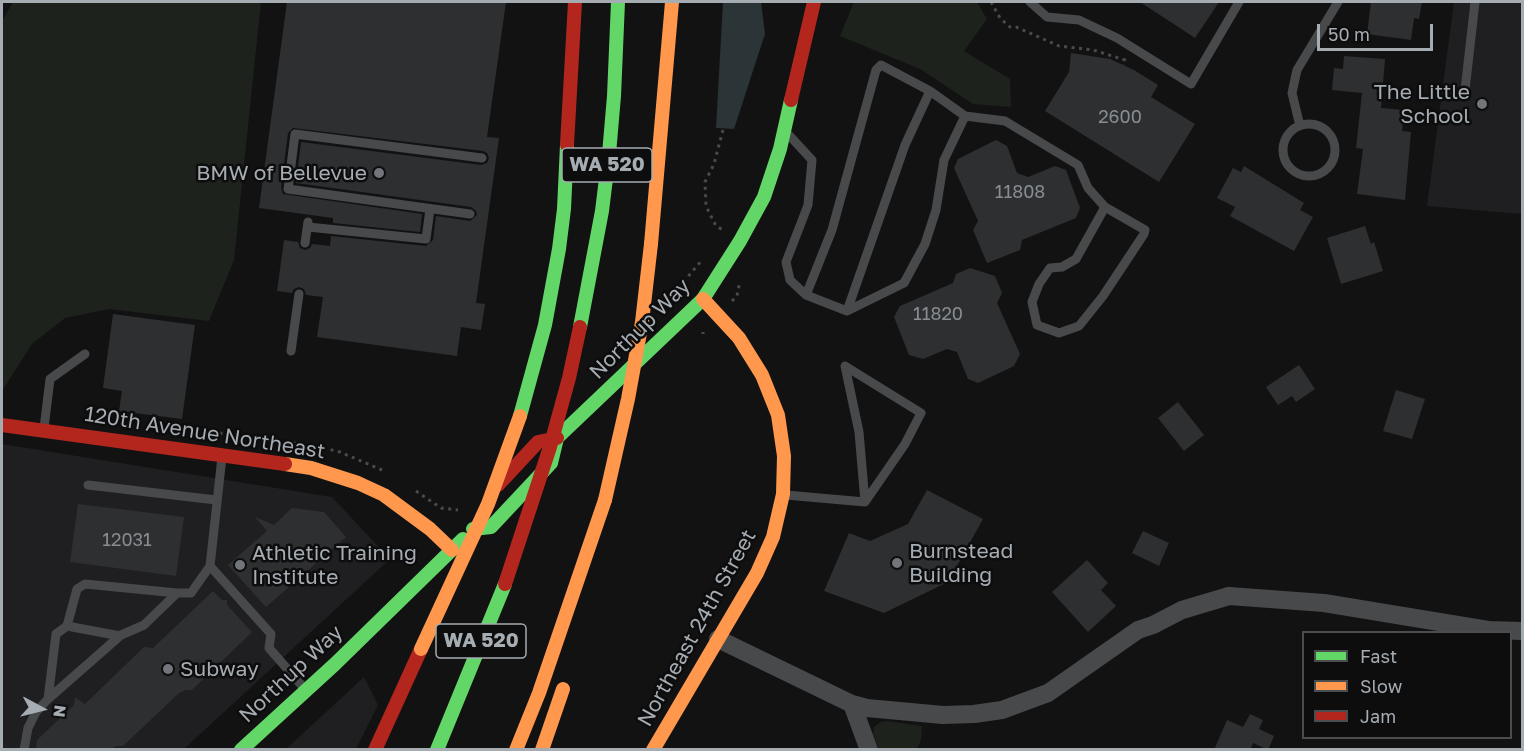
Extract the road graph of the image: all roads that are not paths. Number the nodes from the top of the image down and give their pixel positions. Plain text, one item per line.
1 (575, 2) edge
2 (618, 2) edge
3 (672, 2) edge
4 (814, 2) edge
5 (1030, 2) edge
6 (1239, 2) edge
7 (1338, 2) edge
8 (1475, 2) edge
9 (1465, 90) dead end
10 (930, 91) junction
11 (965, 116) junction
12 (1299, 126) junction
13 (785, 130) junction
14 (482, 158) dead end
15 (1105, 207) junction
16 (430, 209) junction
17 (470, 214) dead end
18 (305, 243) dead end
19 (299, 294) dead end
20 (806, 295) junction
21 (703, 299) junction
22 (847, 311) junction
23 (291, 351) dead end
24 (85, 354) dead end
25 (2, 425) edge
26 (43, 431) junction
27 (557, 438) junction
28 (222, 455) junction
29 (88, 484) dead end
30 (783, 494) junction
31 (216, 500) junction
32 (605, 500) junction
33 (865, 502) junction
34 (473, 529) junction
35 (452, 550) junction
36 (210, 566) junction
37 (589, 589) dead end
38 (177, 593) junction
39 (67, 626) junction
40 (1505, 631) edge
41 (120, 636) junction
42 (718, 639) junction
43 (567, 675) dead end
44 (306, 690) junction
45 (48, 699) junction
46 (458, 699) junction
47 (852, 704) junction
48 (24, 750) edge
49 (241, 750) edge
50 (375, 750) edge
51 (423, 750) edge
52 (437, 750) edge
53 (516, 750) edge
54 (542, 750) edge
55 (653, 750) edge
56 (869, 750) edge

1 - 50 main road, bridge
2 - 46 main road, WA 520, bridge
3 - 32 main road, WA 520, bridge
4 - 13 main road, Northup Way
5 - 6 lane
7 - 12 lane
8 - 9 lane
10 - 11 lane
10 - 20 lane
10 - 22 lane
11 - 15 lane
11 - 22 lane
12 - 12 lane
13 - 20 lane
13 - 21 main road, Northup Way
14 - 16 lane
15 - 15 lane
16 - 17 lane
16 - 18 lane
19 - 23 lane
20 - 22 lane
21 - 27 main road, Northup Way
21 - 30 main road, Northeast 24th Street
24 - 26 lane
25 - 26 main road, 120th Avenue Northeast
26 - 28 main road, 120th Avenue Northeast
27 - 34 main road, Northup Way
27 - 34 main road, Northup Way
28 - 31 lane
28 - 35 main road, 120th Avenue Northeast
29 - 31 lane
30 - 33 lane
30 - 42 main road, Northeast 24th Street
31 - 36 lane
32 - 37 main road
32 - 53 main road, WA 520
33 - 33 lane
34 - 35 main road, Northup Way
35 - 44 main road, Northup Way
36 - 38 lane
36 - 44 lane
38 - 39 lane
38 - 41 lane
39 - 41 lane
39 - 45 lane
40 - 47 street
41 - 45 lane
42 - 47 street
42 - 55 main road, Northeast 24th Street
43 - 54 main road
44 - 49 main road, Northup Way
45 - 48 lane
46 - 51 main road
46 - 52 main road, WA 520
47 - 56 street

